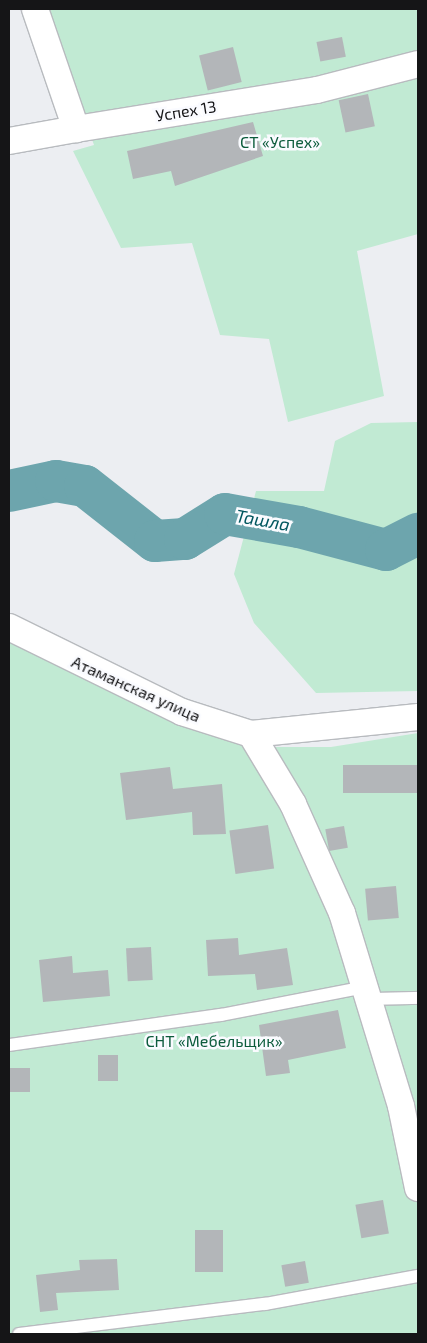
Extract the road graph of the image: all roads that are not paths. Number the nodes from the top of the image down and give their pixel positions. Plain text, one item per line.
1 (34, 9) edge
2 (418, 64) edge
3 (76, 129) junction
4 (9, 141) edge
5 (9, 627) edge
6 (418, 717) edge
7 (251, 734) junction
8 (367, 993) junction
9 (418, 998) edge
10 (9, 1045) edge
11 (418, 1188) edge
12 (418, 1276) edge
13 (19, 1334) edge

1 - 3 street
2 - 3 street, Успех 13
3 - 4 street, Успех 13
5 - 7 street, Атаманская улица
6 - 7 street, Атаманская улица
7 - 8 street
8 - 9 lane
8 - 10 lane
8 - 11 street
12 - 13 lane

